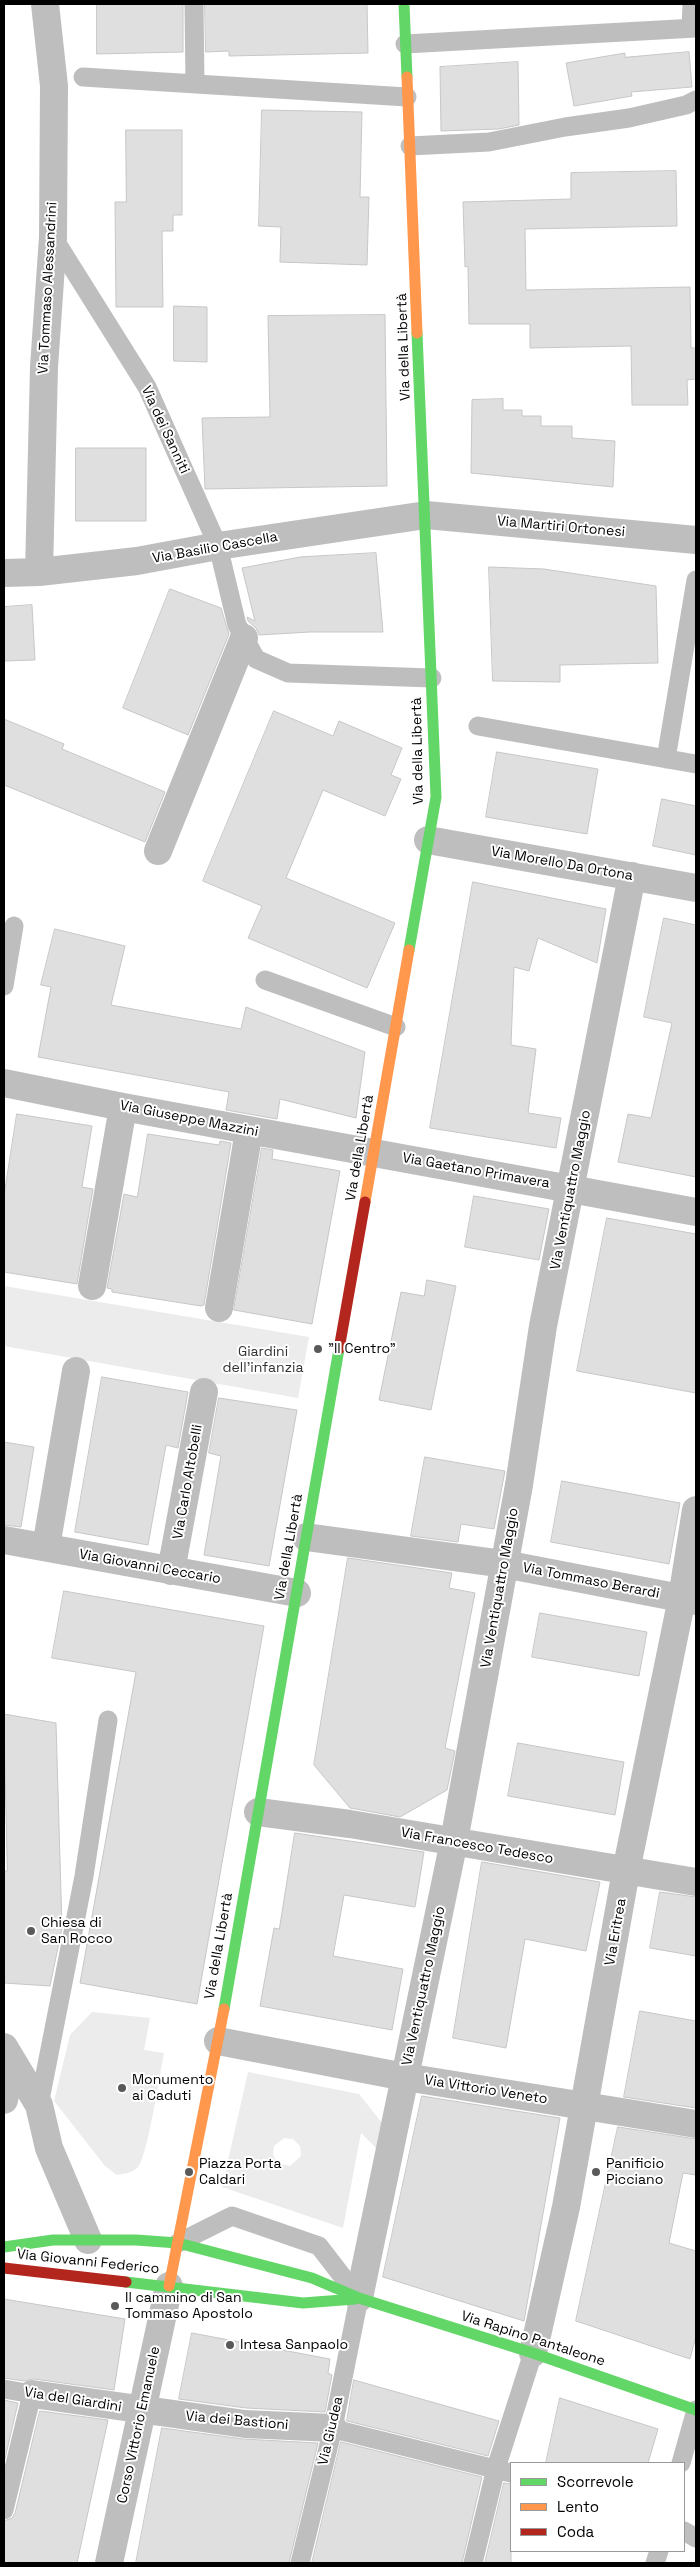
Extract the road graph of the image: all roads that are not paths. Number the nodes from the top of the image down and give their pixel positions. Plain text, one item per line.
1 (45, 4) edge
2 (194, 4) edge
3 (404, 4) edge
4 (692, 4) edge
5 (694, 28) edge
6 (405, 44) junction
7 (83, 77) dead end
8 (195, 84) junction
9 (407, 97) junction
10 (696, 100) edge
11 (410, 146) junction
12 (53, 237) junction
13 (426, 515) junction
14 (696, 540) edge
15 (218, 546) junction
16 (38, 572) junction
17 (4, 573) edge
18 (696, 580) edge
19 (244, 638) junction
20 (432, 678) junction
21 (478, 726) dead end
22 (666, 759) junction
23 (696, 764) edge
24 (428, 840) junction
25 (158, 851) dead end
26 (632, 876) junction
27 (696, 888) edge
28 (14, 926) dead end
29 (265, 980) dead end
30 (4, 986) edge
31 (396, 1027) junction
32 (4, 1082) edge
33 (123, 1107) junction
34 (249, 1130) junction
35 (374, 1153) junction
36 (572, 1188) junction
37 (696, 1212) edge
38 (92, 1286) dead end
39 (220, 1308) dead end
40 (76, 1371) dead end
41 (204, 1392) dead end
42 (696, 1510) edge
43 (306, 1537) junction
44 (4, 1540) edge
45 (46, 1548) junction
46 (504, 1564) junction
47 (171, 1572) junction
48 (297, 1593) junction
49 (689, 1599) edge
50 (108, 1720) dead end
51 (258, 1812) junction
52 (454, 1841) junction
53 (626, 1871) junction
54 (696, 1882) edge
55 (218, 2041) junction
56 (8, 2055) edge
57 (405, 2077) junction
58 (4, 2100) edge
59 (38, 2105) junction
60 (585, 2106) junction
61 (696, 2124) edge
62 (88, 2240) junction
63 (178, 2243) junction
64 (4, 2247) edge
65 (4, 2268) edge
66 (169, 2286) junction
67 (359, 2298) junction
68 (533, 2353) junction
69 (4, 2390) edge
70 (32, 2394) junction
71 (696, 2410) edge
72 (142, 2411) junction
73 (337, 2429) junction
74 (682, 2462) edge
75 (504, 2471) edge
76 (4, 2510) edge
77 (685, 2532) edge
78 (696, 2538) edge
79 (109, 2563) edge
80 (300, 2563) edge
81 (473, 2563) edge

1 - 12 street, Via Tommaso Alessandrini
2 - 8 lane
3 - 6 main road, Via della Libertà
4 - 5 lane
5 - 6 lane
6 - 9 main road, Via della Libertà
7 - 8 lane
8 - 9 lane
9 - 11 main road, Via della Libertà
10 - 11 lane
11 - 13 main road, Via della Libertà
12 - 15 lane, Via dei Sanniti
12 - 16 street, Via Tommaso Alessandrini
13 - 14 street, Via Martiri Ortonesi
13 - 15 street, Via Basilio Cascella
13 - 20 main road, Via della Libertà
15 - 16 street, Via Basilio Cascella
15 - 19 lane, Via dei Sanniti
16 - 17 street, Via Basilio Cascella
18 - 22 lane
19 - 20 lane, Via dei Sanniti
19 - 25 street
20 - 24 main road, Via della Libertà
21 - 22 lane
22 - 23 lane
24 - 26 street, Via Morello Da Ortona
24 - 31 main road, Via della Libertà
26 - 27 street, Via Morello Da Ortona
26 - 36 street, Via Ventiquattro Maggio
28 - 30 lane
29 - 31 lane
31 - 35 main road, Via della Libertà
32 - 33 street, Via Giuseppe Mazzini
33 - 34 street, Via Giuseppe Mazzini
33 - 38 street
34 - 35 street, Via Giuseppe Mazzini
34 - 39 street
35 - 36 street, Via Gaetano Primavera
35 - 43 main road, Via della Libertà
36 - 37 street, Via Gaetano Primavera
36 - 46 street, Via Ventiquattro Maggio
40 - 45 street
41 - 47 street, Via Carlo Altobelli
42 - 49 street, Via Eritrea
43 - 46 street, Via Tommaso Berardi
43 - 48 main road, Via della Libertà
44 - 45 street, Via Giovanni Ceccario
45 - 47 street, Via Giovanni Ceccario
46 - 49 street, Via Tommaso Berardi
46 - 52 street, Via Ventiquattro Maggio
47 - 48 street, Via Giovanni Ceccario
48 - 51 main road, Via della Libertà
49 - 53 street, Via Eritrea
50 - 59 lane
51 - 52 street, Via Francesco Tedesco
51 - 55 main road, Via della Libertà
52 - 53 street, Via Francesco Tedesco
52 - 57 street, Via Ventiquattro Maggio
53 - 54 street, Via Francesco Tedesco
53 - 60 street, Via Eritrea
55 - 57 street, Via Vittorio Veneto
55 - 63 main road, Via della Libertà
56 - 58 street
56 - 59 street
57 - 60 street, Via Vittorio Veneto
57 - 67 street, Via Ventiquattro Maggio
59 - 62 street
60 - 61 street, Via Vittorio Veneto
60 - 68 street, Via Eritrea
62 - 63 main road, Via Giovanni Federico
62 - 64 main road, Via Giovanni Federico
63 - 66 main road, Via della Libertà
63 - 67 main road, Via Rapino Pantaleone
63 - 67 lane
65 - 66 main road, Via Giovanni Federico
66 - 67 main road, Via Rapino Pantaleone
66 - 72 street, Corso Vittorio Emanuele
67 - 68 main road, Via Rapino Pantaleone
67 - 73 lane, Via Giudea
68 - 71 main road, Via Rapino Pantaleone
68 - 75 lane
69 - 70 lane, Via del Giardini
70 - 72 street, Via del Giardini
70 - 76 lane
71 - 74 lane
72 - 73 street, Via dei Bastioni
72 - 79 street, Corso Vittorio Emanuele
73 - 75 lane, Via dei Bastioni
73 - 80 lane, Via Giudea
75 - 81 lane
77 - 78 lane

